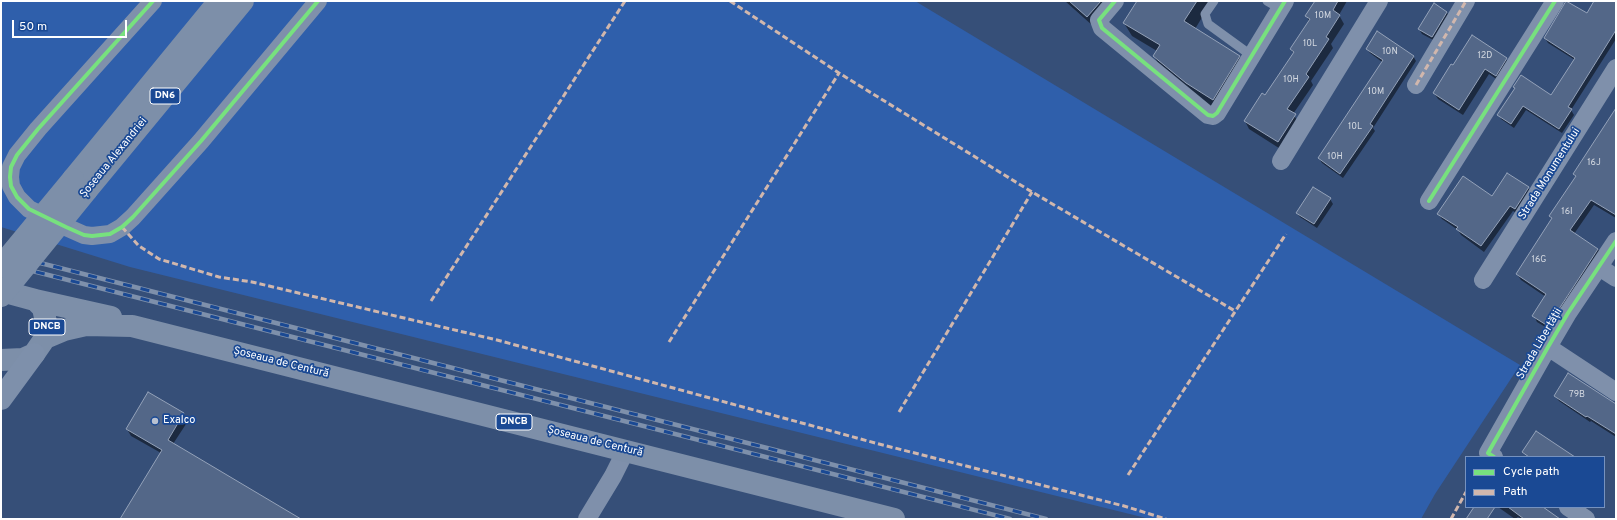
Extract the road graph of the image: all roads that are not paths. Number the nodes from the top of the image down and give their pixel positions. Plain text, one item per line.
1 (153, 1) edge
2 (219, 1) edge
3 (243, 1) edge
4 (318, 1) edge
5 (1115, 1) edge
6 (1214, 1) edge
7 (1379, 1) edge
8 (1466, 1) edge
9 (1555, 1) edge
10 (1278, 4) edge
11 (1252, 56) junction
12 (1616, 68) edge
13 (1416, 84) dead end
14 (1281, 161) dead end
15 (80, 184) junction
16 (9, 196) edge
17 (1429, 201) dead end
18 (1616, 241) edge
19 (1, 266) edge
20 (1599, 267) junction
21 (1616, 278) edge
22 (1483, 280) dead end
23 (1, 291) edge
24 (1, 296) edge
25 (35, 300) junction
26 (132, 326) junction
27 (40, 346) junction
28 (1548, 347) junction
29 (1, 360) edge
30 (1616, 392) edge
31 (1, 400) edge
32 (626, 450) junction
33 (1492, 456) edge
34 (1570, 508) edge
35 (885, 518) edge
36 (587, 519) edge
37 (1586, 519) edge

1 - 16 street
2 - 15 main road, Șoseaua Alexandriei / DN6
3 - 15 main road, Șoseaua Alexandriei / DN6
4 - 16 street
5 - 11 street
6 - 11 lane
7 - 14 street
8 - 13 street
9 - 17 street
10 - 11 street
12 - 22 street, Strada Monumentului
15 - 19 main road, Șoseaua Alexandriei / DN6, bridge
15 - 24 main road, Șoseaua Alexandriei / DN6, bridge
18 - 20 street, Strada Libertății
20 - 21 street
20 - 28 street, Strada Libertății
23 - 25 main road, Șoseaua de Centură / DNCB
25 - 26 main road, Șoseaua de Centură / DNCB
25 - 27 main road, DNCB
26 - 27 main road, Șoseaua de Centură / DNCB
26 - 32 main road, Șoseaua de Centură / DNCB
27 - 29 main road, Șoseaua de Centură / DNCB
27 - 31 highway
28 - 30 street, Strada Libertății
28 - 33 street, Strada Libertății
32 - 35 main road, Șoseaua de Centură / DNCB
32 - 36 street
34 - 37 street

